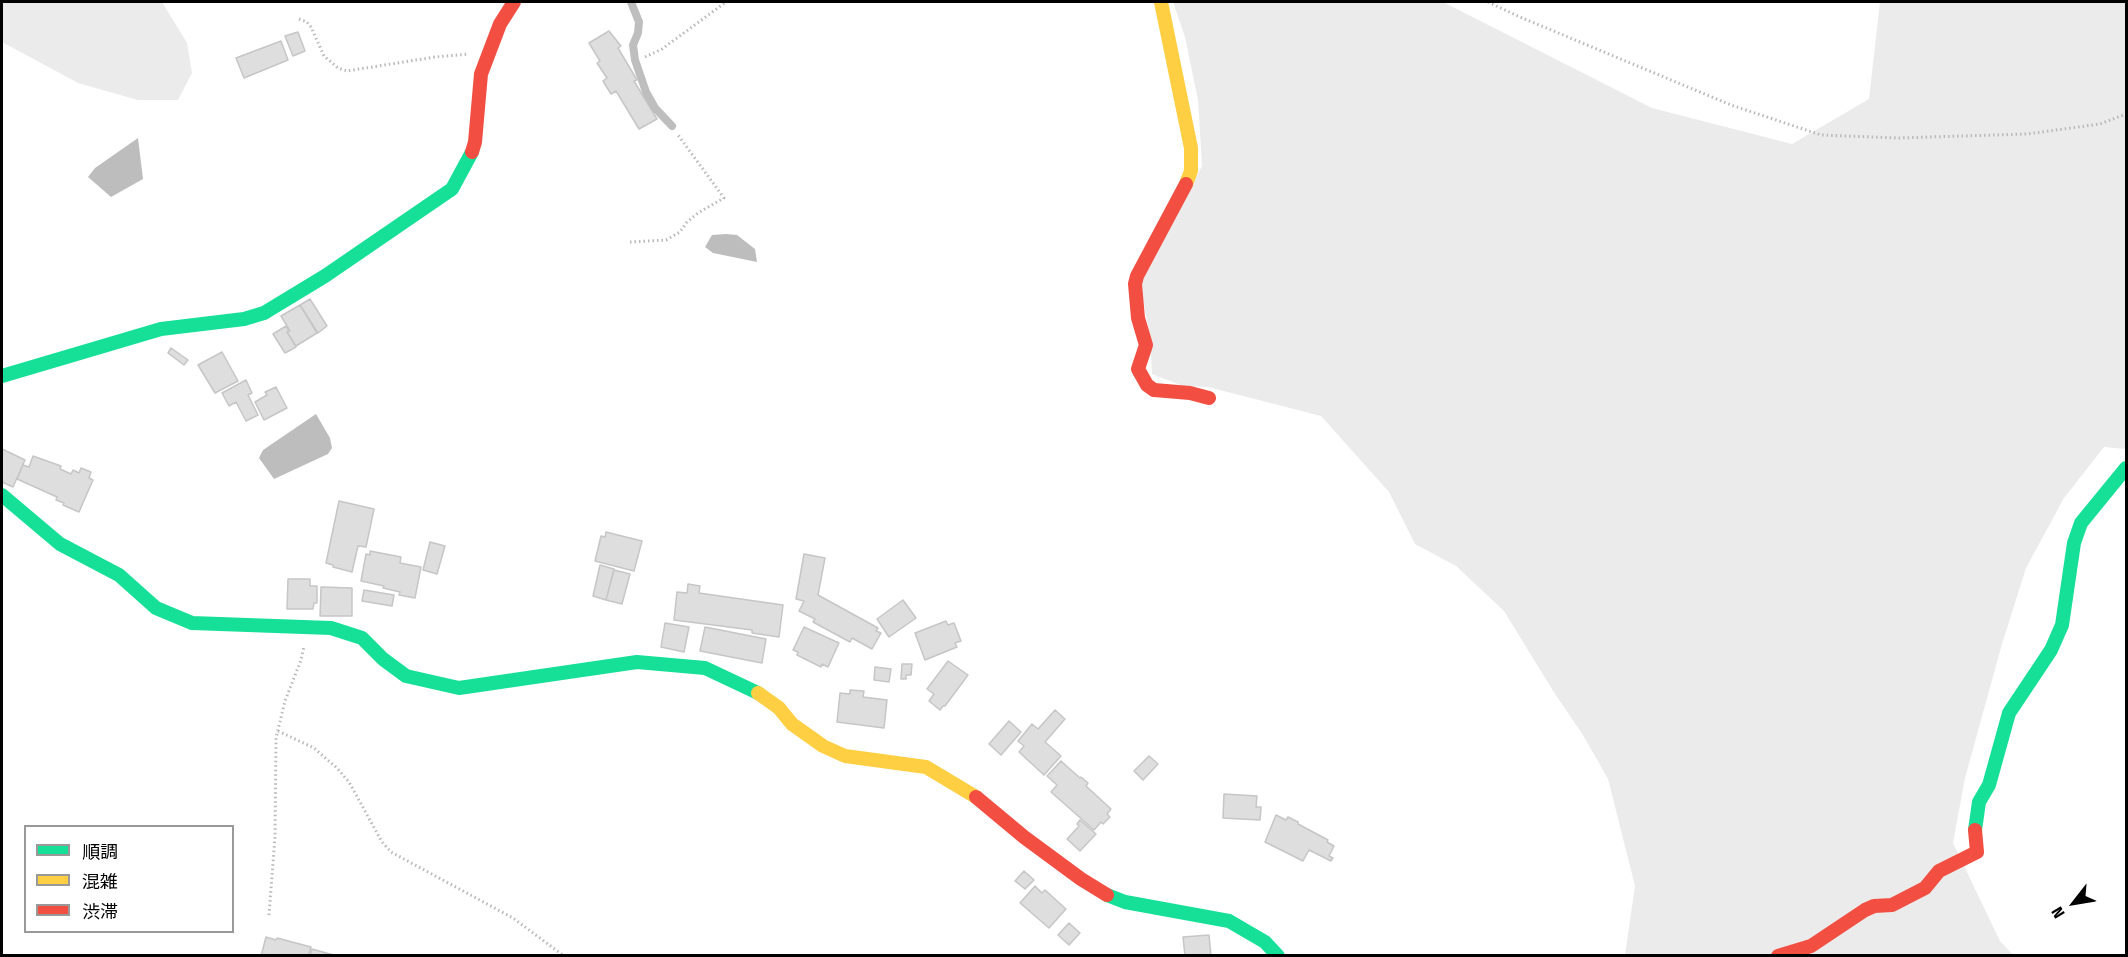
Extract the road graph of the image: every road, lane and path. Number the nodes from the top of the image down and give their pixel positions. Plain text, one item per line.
1 (514, 2) edge
2 (631, 2) edge
3 (726, 2) edge
4 (1161, 2) edge
5 (1488, 2) edge
6 (299, 19) dead end
7 (489, 53) junction
8 (635, 60) junction
9 (2127, 114) edge
10 (672, 126) joint
11 (630, 242) dead end
12 (2, 376) edge
13 (1209, 398) dead end
14 (2127, 468) edge
15 (2, 495) edge
16 (309, 627) junction
17 (278, 731) junction
18 (269, 915) dead end
19 (564, 956) edge
20 (1278, 956) edge
21 (1778, 956) edge

1 - 7 street
2 - 8 lane
3 - 8 path
4 - 13 street
5 - 9 path
6 - 7 path
7 - 12 street
8 - 10 lane
10 - 11 path
14 - 21 street
15 - 16 street
16 - 17 path
16 - 20 street
17 - 18 path
17 - 19 path

